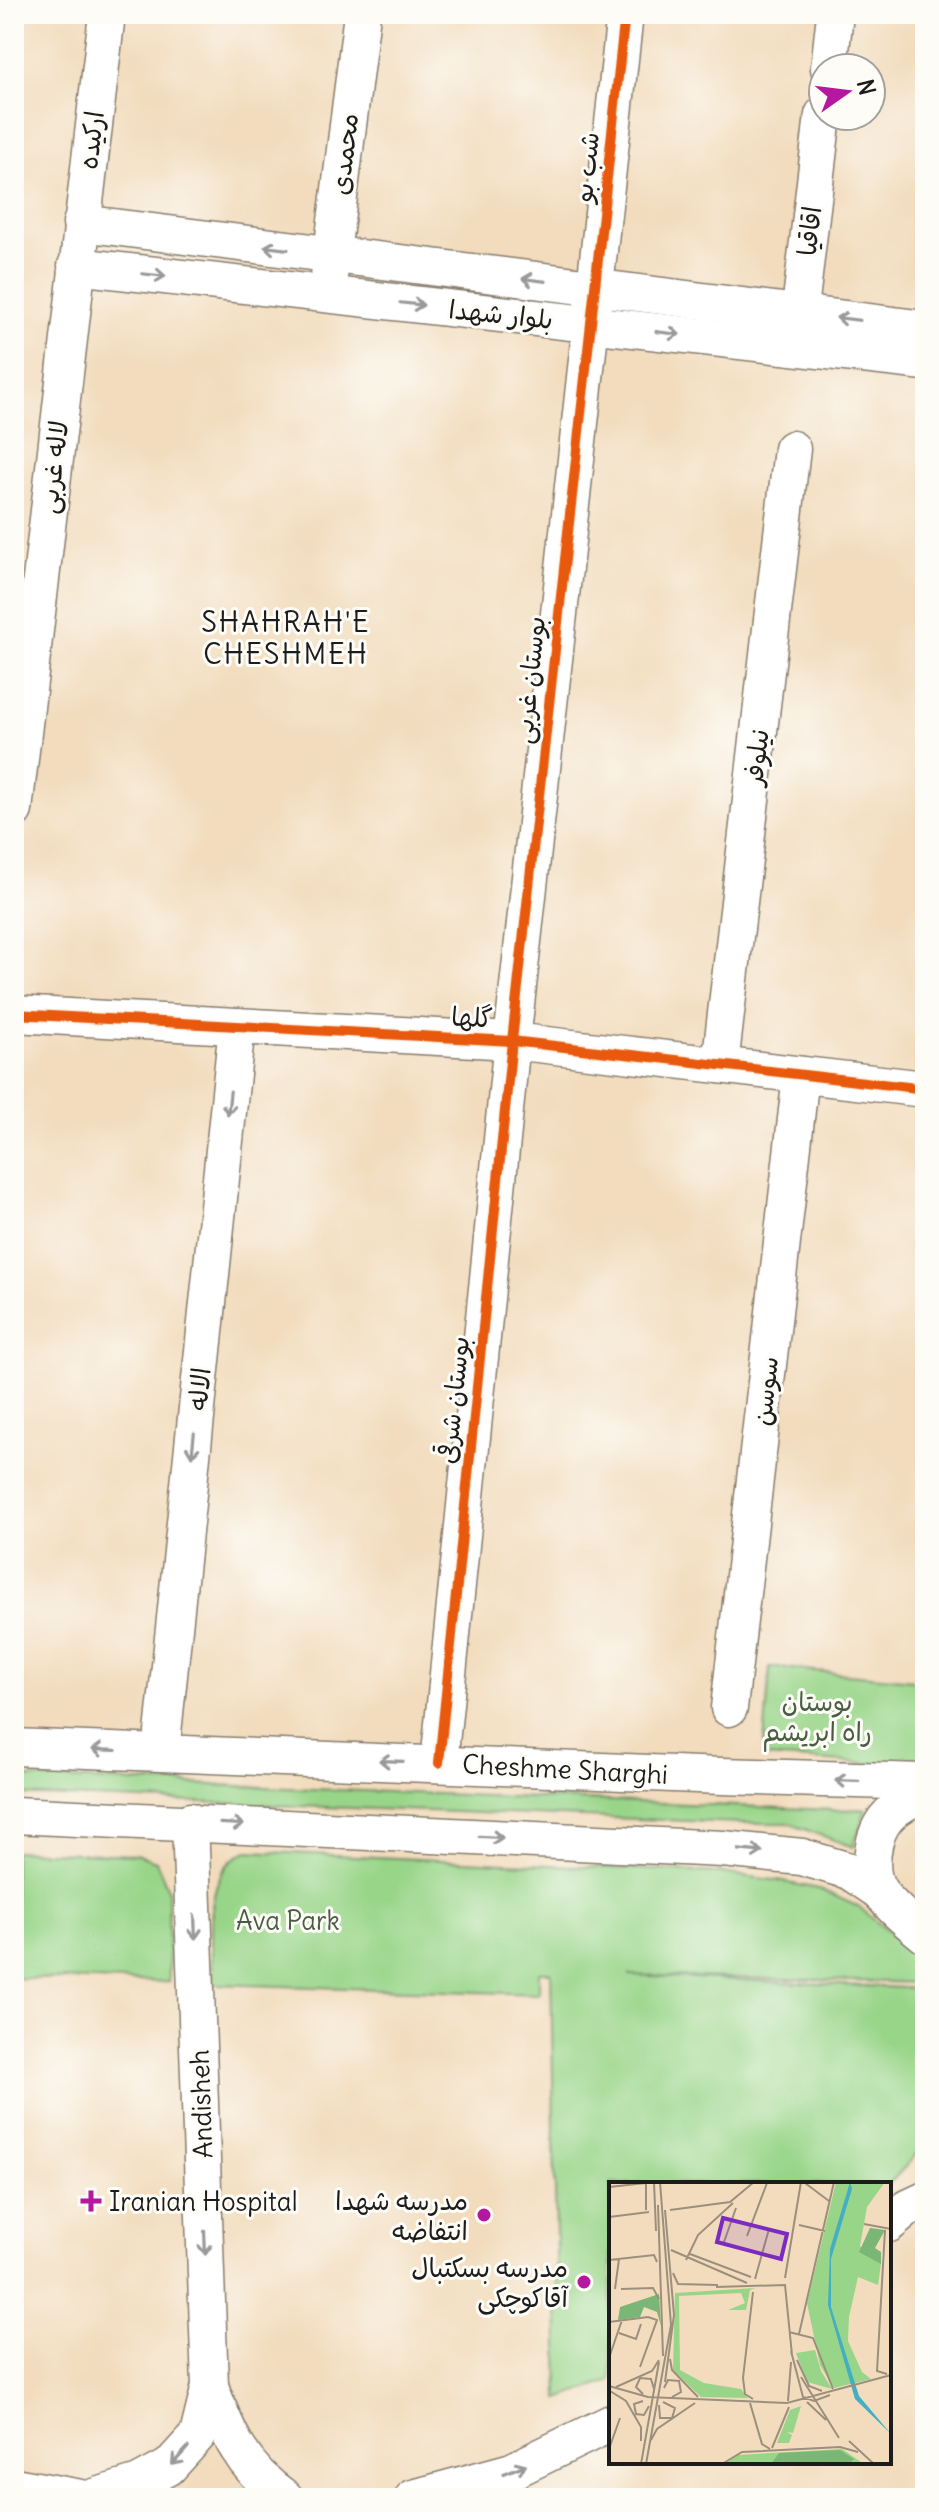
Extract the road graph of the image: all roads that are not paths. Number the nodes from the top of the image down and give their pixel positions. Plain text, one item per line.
1 (107, 14) edge
2 (362, 14) edge
3 (625, 14) edge
4 (835, 14) edge
5 (831, 52) edge
6 (821, 132) edge
7 (81, 223) junction
8 (332, 255) junction
9 (76, 266) junction
10 (595, 287) junction
11 (327, 294) junction
12 (590, 324) junction
13 (925, 329) edge
14 (797, 330) junction
15 (925, 362) edge
16 (792, 449) dead end
17 (14, 810) edge
18 (14, 1014) edge
19 (237, 1026) junction
20 (512, 1041) junction
21 (720, 1065) junction
22 (801, 1075) junction
23 (925, 1089) edge
24 (729, 1708) dead end
25 (14, 1747) edge
26 (161, 1752) junction
27 (439, 1763) junction
28 (925, 1782) edge
29 (925, 1793) edge
30 (14, 1815) edge
31 (190, 1821) junction
32 (879, 1891) junction
33 (925, 1935) edge
34 (925, 2200) edge
35 (891, 2222) edge
36 (210, 2386) junction
37 (609, 2424) edge
38 (14, 2486) edge
39 (81, 2498) edge
40 (91, 2498) edge
41 (285, 2498) edge
42 (413, 2498) edge

1 - 7 street, ارکیده
2 - 8 street, محمدی
3 - 10 street, شب بو
4 - 5 street
6 - 14 street, اقاقیا
8 -> 7 street, بلوار شهدا
7 - 9 street, ارکیده
10 -> 8 street, بلوار شهدا
8 - 11 street, محمدی
9 -> 11 street, بلوار شهدا
9 - 17 street, لاله غربی
10 - 12 street, شب بو
10 - 14 street, بلوار شهدا
11 -> 12 street, بلوار شهدا
12 -> 14 street, بلوار شهدا
12 - 20 street, بوستان غربی
13 -> 14 street, بلوار شهدا
14 - 15 street, بلوار شهدا
16 - 21 street, نیلوفر
18 - 19 street, گلها
19 - 20 street, گلها
19 -> 26 street, الاله
20 - 21 street, گلها
20 - 27 street, بوستان شرقی
21 - 22 street, گلها
22 - 23 street, گلها
22 - 24 street, سوسن
26 -> 25 street, Cheshme Sharghi
27 -> 26 street, Cheshme Sharghi
28 -> 27 street, Cheshme Sharghi
29 - 32 street
30 - 31 street
31 -> 32 street
31 -> 36 street, Andisheh
32 - 33 street
34 - 35 street
36 -> 40 street
36 - 41 street
42 -> 37 street
38 - 39 street

